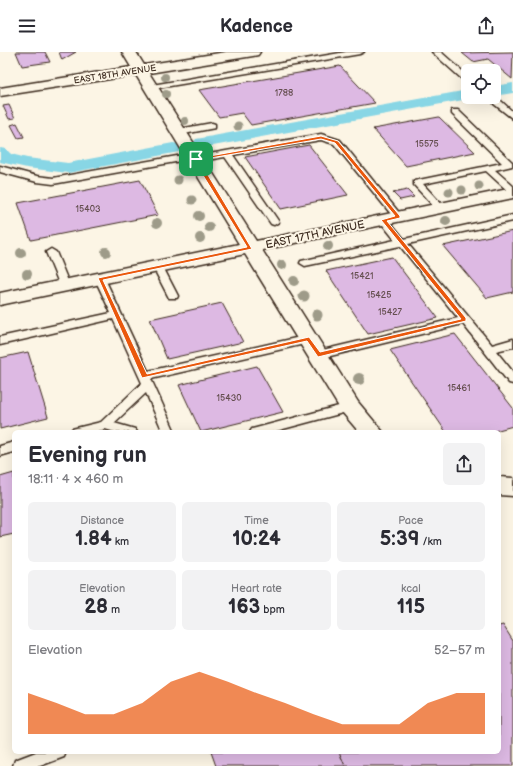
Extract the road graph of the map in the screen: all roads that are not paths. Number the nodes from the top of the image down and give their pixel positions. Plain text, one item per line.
1 (129, 52) edge
2 (247, 52) edge
3 (314, 52) edge
4 (360, 52) edge
5 (436, 52) edge
6 (320, 59) junction
7 (140, 70) junction
8 (461, 74) edge
9 (152, 87) junction
10 (0, 92) edge
11 (499, 104) edge
12 (455, 112) dead end
13 (513, 116) edge
14 (212, 126) dead end
15 (179, 132) junction
16 (228, 154) junction
17 (195, 158) junction
18 (488, 168) junction
19 (0, 169) edge
20 (513, 192) edge
21 (440, 208) junction
22 (391, 218) junction
23 (513, 218) edge
24 (274, 222) dead end
25 (402, 242) junction
26 (250, 248) junction
27 (51, 252) dead end
28 (305, 263) dead end
29 (158, 267) junction
30 (100, 279) junction
31 (65, 286) junction
32 (173, 296) dead end
33 (0, 299) edge
34 (117, 315) junction
35 (464, 320) junction
36 (309, 339) junction
37 (0, 341) edge
38 (513, 343) edge
39 (489, 350) junction
40 (318, 355) junction
41 (146, 380) junction
42 (513, 380) edge
43 (350, 407) junction
44 (105, 425) junction
45 (84, 430) edge
46 (124, 430) edge
47 (168, 430) edge
48 (264, 430) edge
49 (370, 430) edge
50 (12, 448) edge
51 (0, 451) edge
52 (501, 486) edge
53 (513, 487) edge
54 (52, 754) edge
55 (22, 766) edge

1 - 7 street
2 - 7 street, EAST 18TH AVENUE
3 - 6 lane
4 - 6 lane
5 - 8 lane
6 - 9 lane
7 - 9 street
7 - 10 street, EAST 18TH AVENUE
9 - 15 street
11 - 13 lane
12 - 18 lane
14 - 15 lane
15 - 17 street
16 - 17 lane
16 - 22 lane
16 - 24 lane
17 - 19 lane
17 - 26 street
18 - 20 lane
18 - 21 lane
20 - 21 street, EAST 17TH AVENUE
21 - 22 street, EAST 17TH AVENUE
22 - 25 lane
22 - 26 street, EAST 17TH AVENUE
23 - 25 lane
25 - 28 lane
25 - 35 lane
26 - 29 street, EAST 17TH AVENUE
26 - 36 street
27 - 31 lane
29 - 30 street, EAST 17TH AVENUE
29 - 32 lane
30 - 31 street, EAST 17TH AVENUE
30 - 34 lane
31 - 33 street, EAST 17TH AVENUE
34 - 37 lane
34 - 41 lane
35 - 39 lane
35 - 40 lane
36 - 40 street
36 - 41 lane
38 - 39 lane
39 - 42 lane
40 - 43 street
41 - 44 lane
41 - 47 lane
43 - 48 lane
43 - 49 street
44 - 45 lane
44 - 46 lane
50 - 51 lane
52 - 53 street
54 - 55 lane

